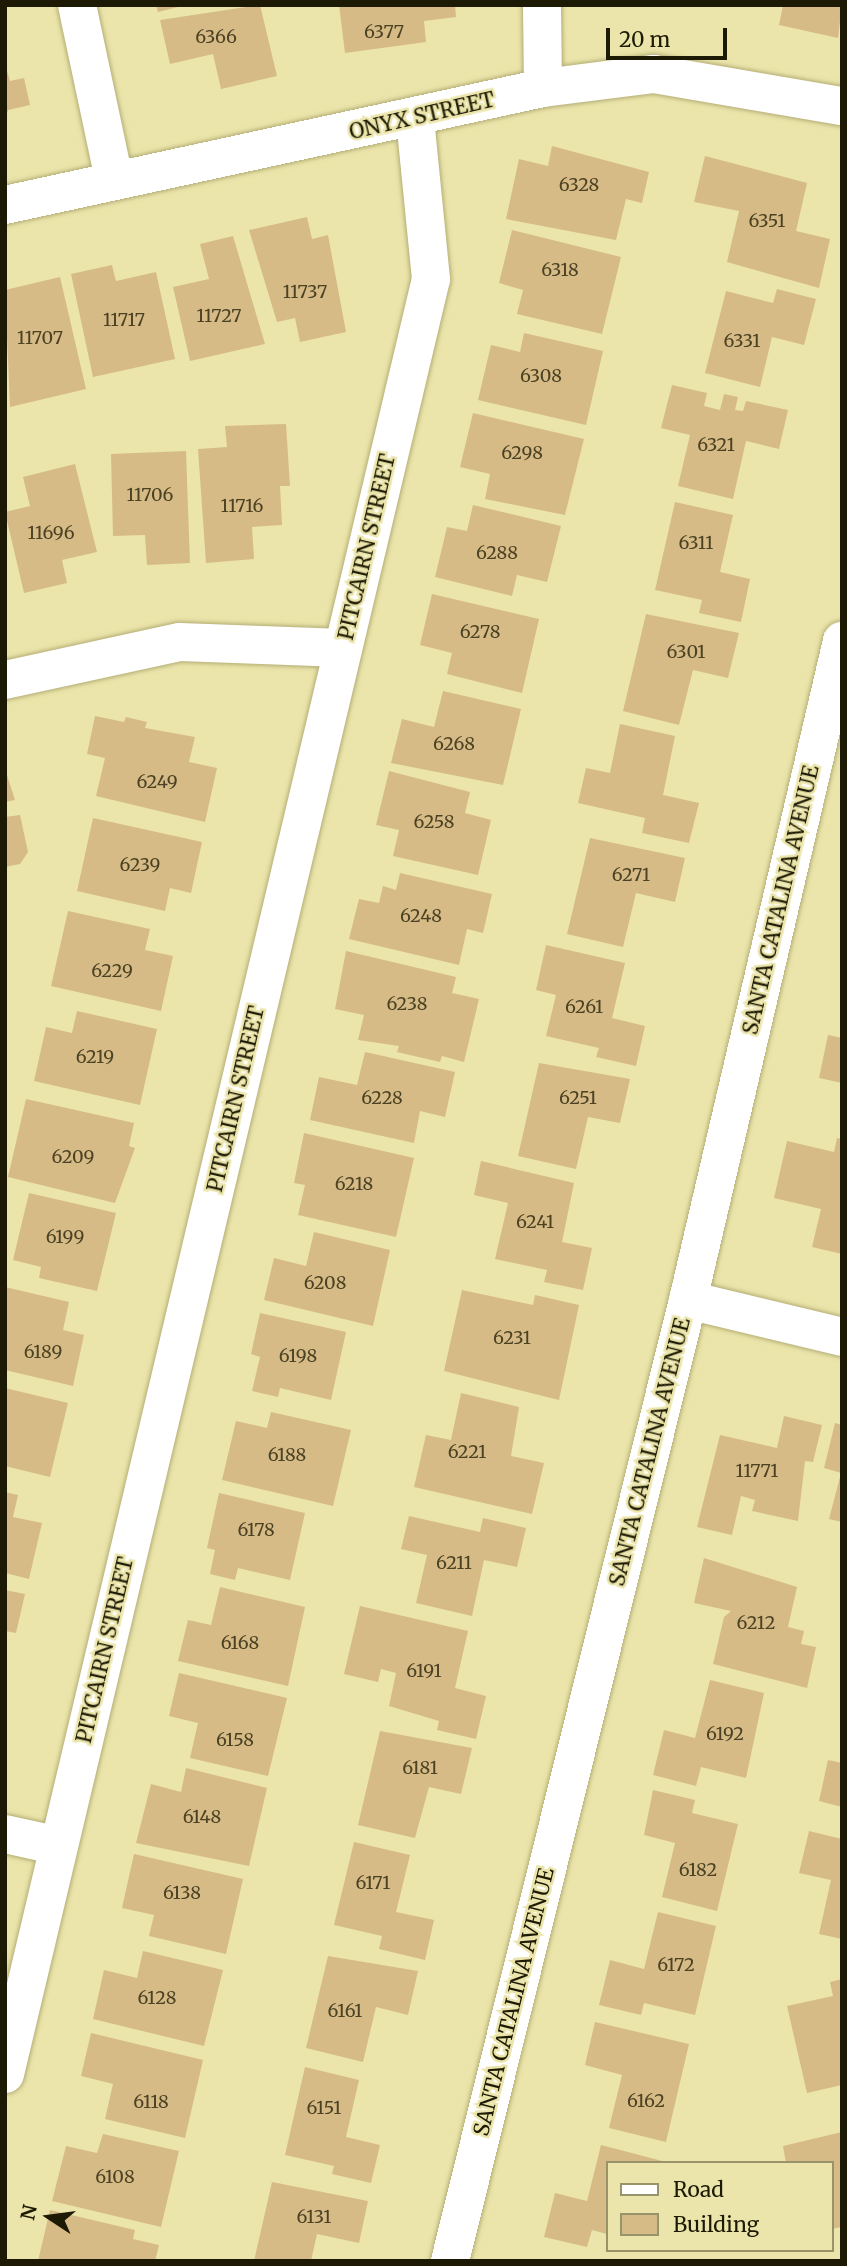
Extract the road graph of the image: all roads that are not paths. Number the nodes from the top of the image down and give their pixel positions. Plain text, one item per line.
1 (76, 5) edge
2 (542, 5) edge
3 (543, 88) junction
4 (842, 106) edge
5 (415, 120) junction
6 (114, 178) junction
7 (5, 205) edge
8 (842, 641) edge
9 (343, 648) junction
10 (5, 680) edge
11 (688, 1300) junction
12 (842, 1337) edge
13 (5, 1834) edge
14 (59, 1846) junction
15 (5, 2074) edge
16 (450, 2261) edge

1 - 6 street
2 - 3 street
3 - 4 street, ONYX STREET
3 - 5 street, ONYX STREET
5 - 6 street, ONYX STREET
5 - 9 street, PITCAIRN STREET
6 - 7 street, ONYX STREET
8 - 11 street, SANTA CATALINA AVENUE
9 - 10 street
9 - 14 street, PITCAIRN STREET
11 - 12 street
11 - 16 street, SANTA CATALINA AVENUE
13 - 14 street
14 - 15 street, PITCAIRN STREET

